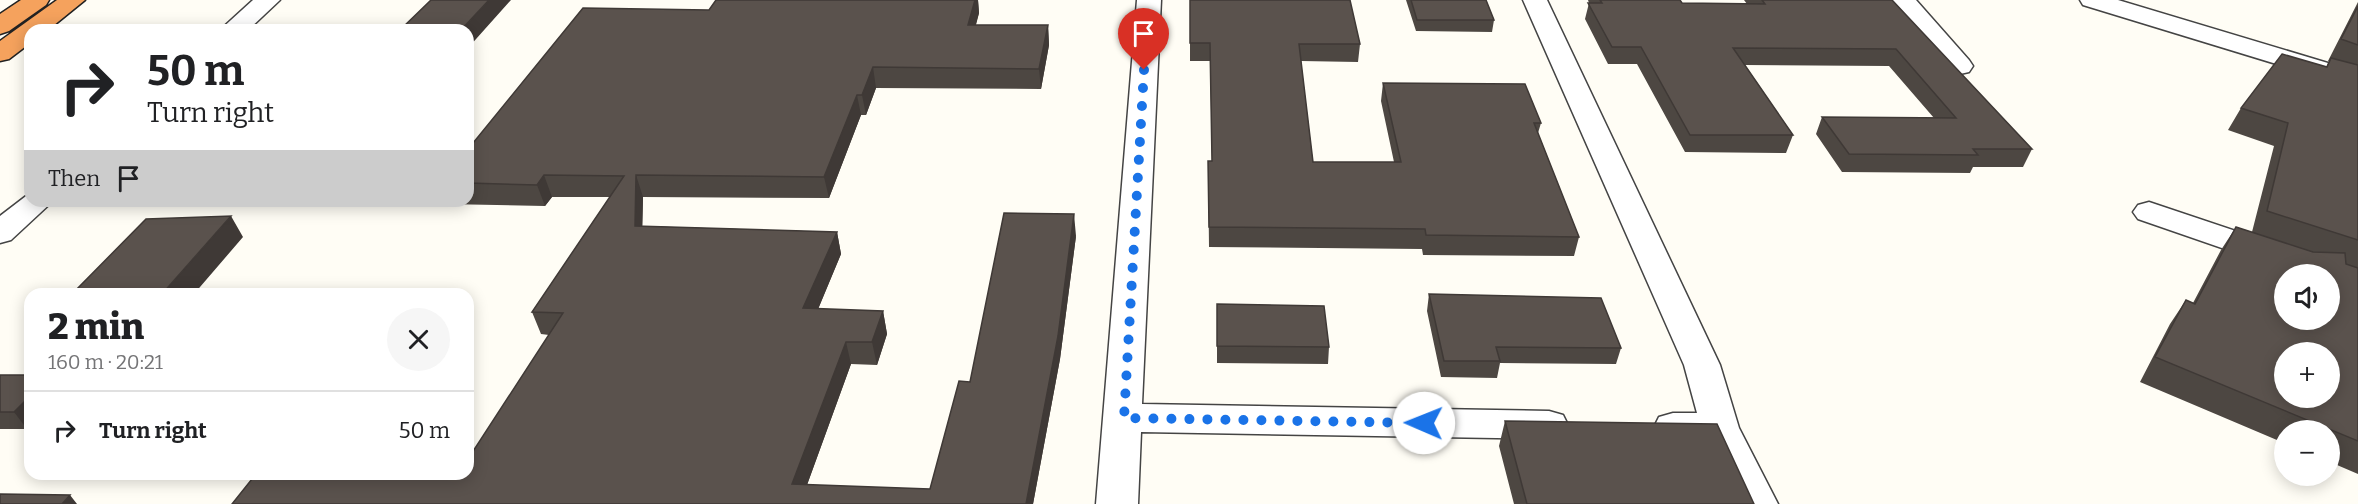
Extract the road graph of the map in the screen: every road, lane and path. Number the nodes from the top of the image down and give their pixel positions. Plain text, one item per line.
1 (37, 0) edge
2 (73, 0) edge
3 (268, 0) edge
4 (1149, 0) edge
5 (1535, 0) edge
6 (1903, 0) edge
7 (2092, 0) edge
8 (40, 24) edge
9 (240, 24) edge
10 (0, 26) edge
11 (24, 36) edge
12 (0, 53) edge
13 (1960, 66) dead end
14 (2358, 81) edge
15 (30, 207) edge
16 (2149, 212) dead end
17 (0, 233) edge
18 (2358, 284) edge
19 (1124, 418) junction
20 (1584, 425) edge
21 (1643, 426) edge
22 (1720, 428) junction
23 (1117, 504) edge
24 (1757, 504) edge

1 - 10 highway
2 - 8 highway
3 - 9 street
4 - 19 street
5 - 22 street
6 - 13 street
7 - 14 street
11 - 12 highway
15 - 17 street
16 - 18 street
19 - 20 street
19 - 23 street
21 - 22 street
22 - 24 street

